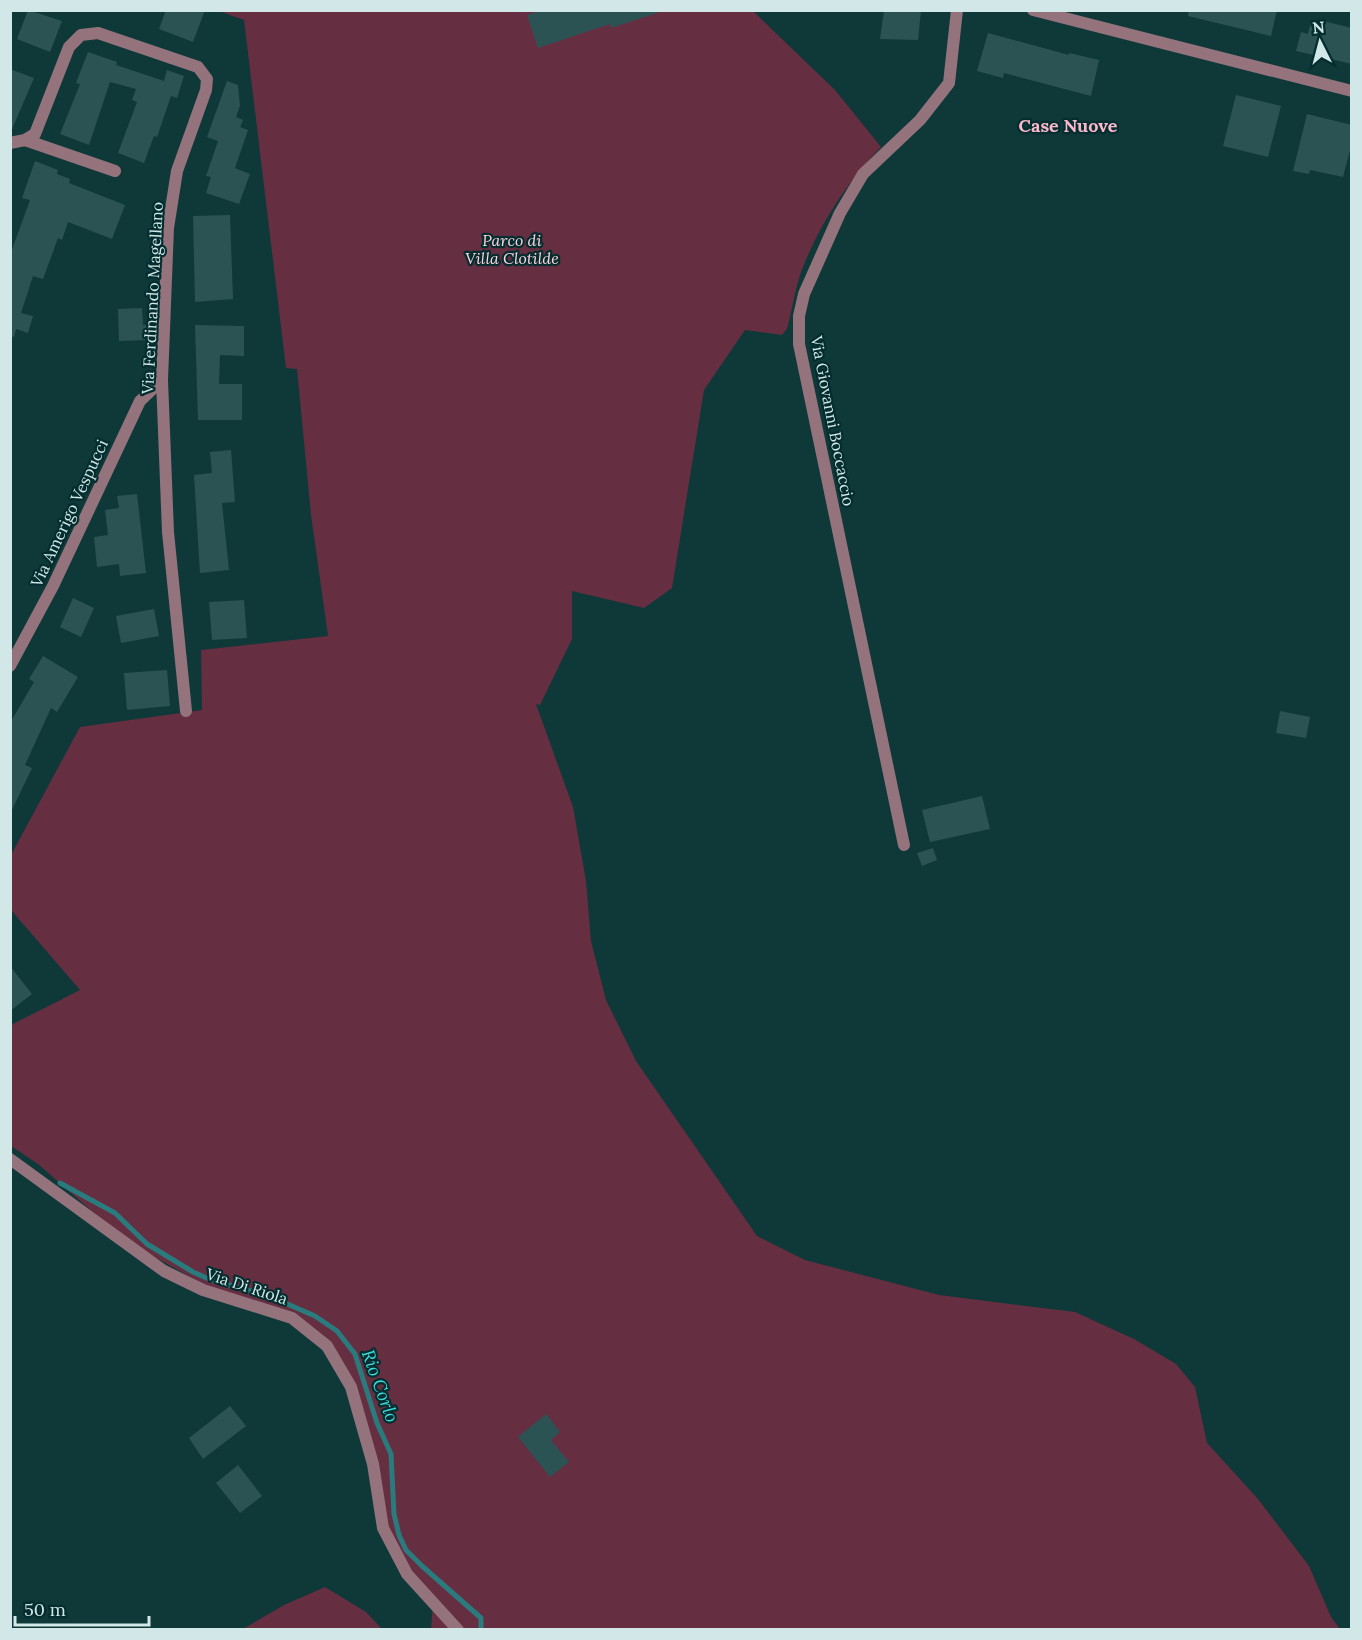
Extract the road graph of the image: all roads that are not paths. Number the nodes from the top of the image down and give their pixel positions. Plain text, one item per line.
1 (957, 10) edge
2 (1034, 10) edge
3 (1352, 91) edge
4 (25, 140) junction
5 (10, 143) edge
6 (116, 171) dead end
7 (162, 380) junction
8 (10, 666) edge
9 (186, 711) dead end
10 (904, 845) dead end
11 (10, 1159) edge
12 (458, 1629) edge

1 - 10 street, Via Giovanni Boccaccio
2 - 3 street
4 - 5 street
4 - 6 street
4 - 7 street, Via Ferdinando Magellano
7 - 8 street, Via Amerigo Vespucci
7 - 9 street, Via Ferdinando Magellano
11 - 12 street, Via Di Riola

